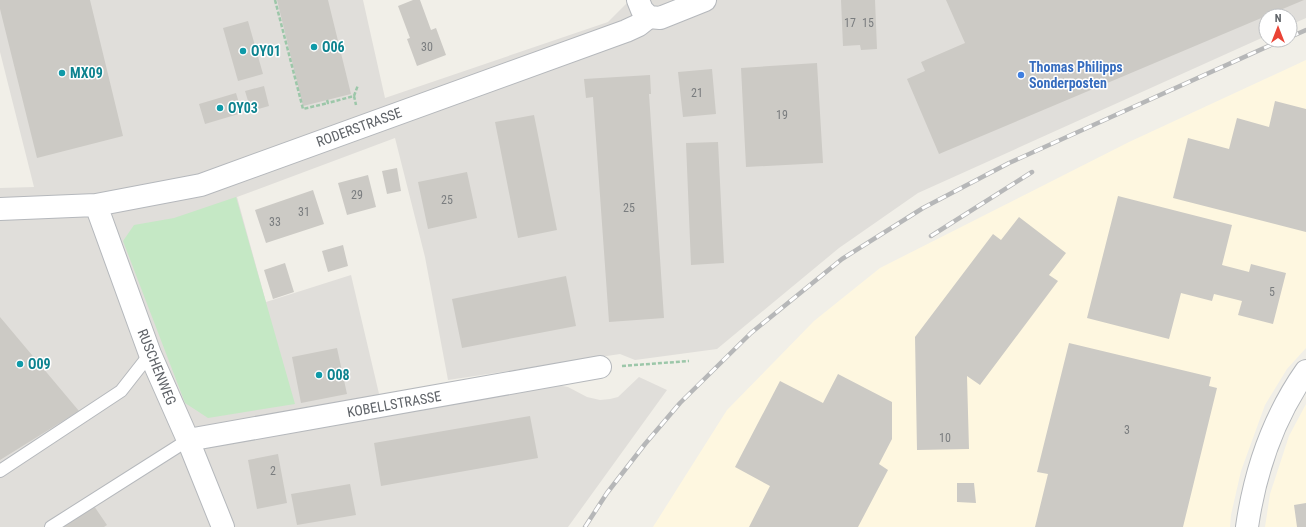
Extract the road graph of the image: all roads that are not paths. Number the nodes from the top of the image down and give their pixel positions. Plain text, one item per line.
1 (705, 0) edge
2 (643, 8) edge
3 (96, 206) junction
4 (0, 209) edge
5 (150, 354) junction
6 (600, 367) road end
7 (1306, 371) edge
8 (188, 440) junction
9 (0, 471) edge
10 (51, 527) edge
11 (223, 527) edge
12 (1246, 527) edge

1 - 2 street, RODERSTRASSE
2 - 3 street, RODERSTRASSE
3 - 4 street, RODERSTRASSE
3 - 5 street, RUSCHENWEG
5 - 8 street, RUSCHENWEG
5 - 9 lane
6 - 8 street, KOBELLSTRASSE
7 - 12 street
8 - 10 lane
8 - 11 street, RUSCHENWEG

